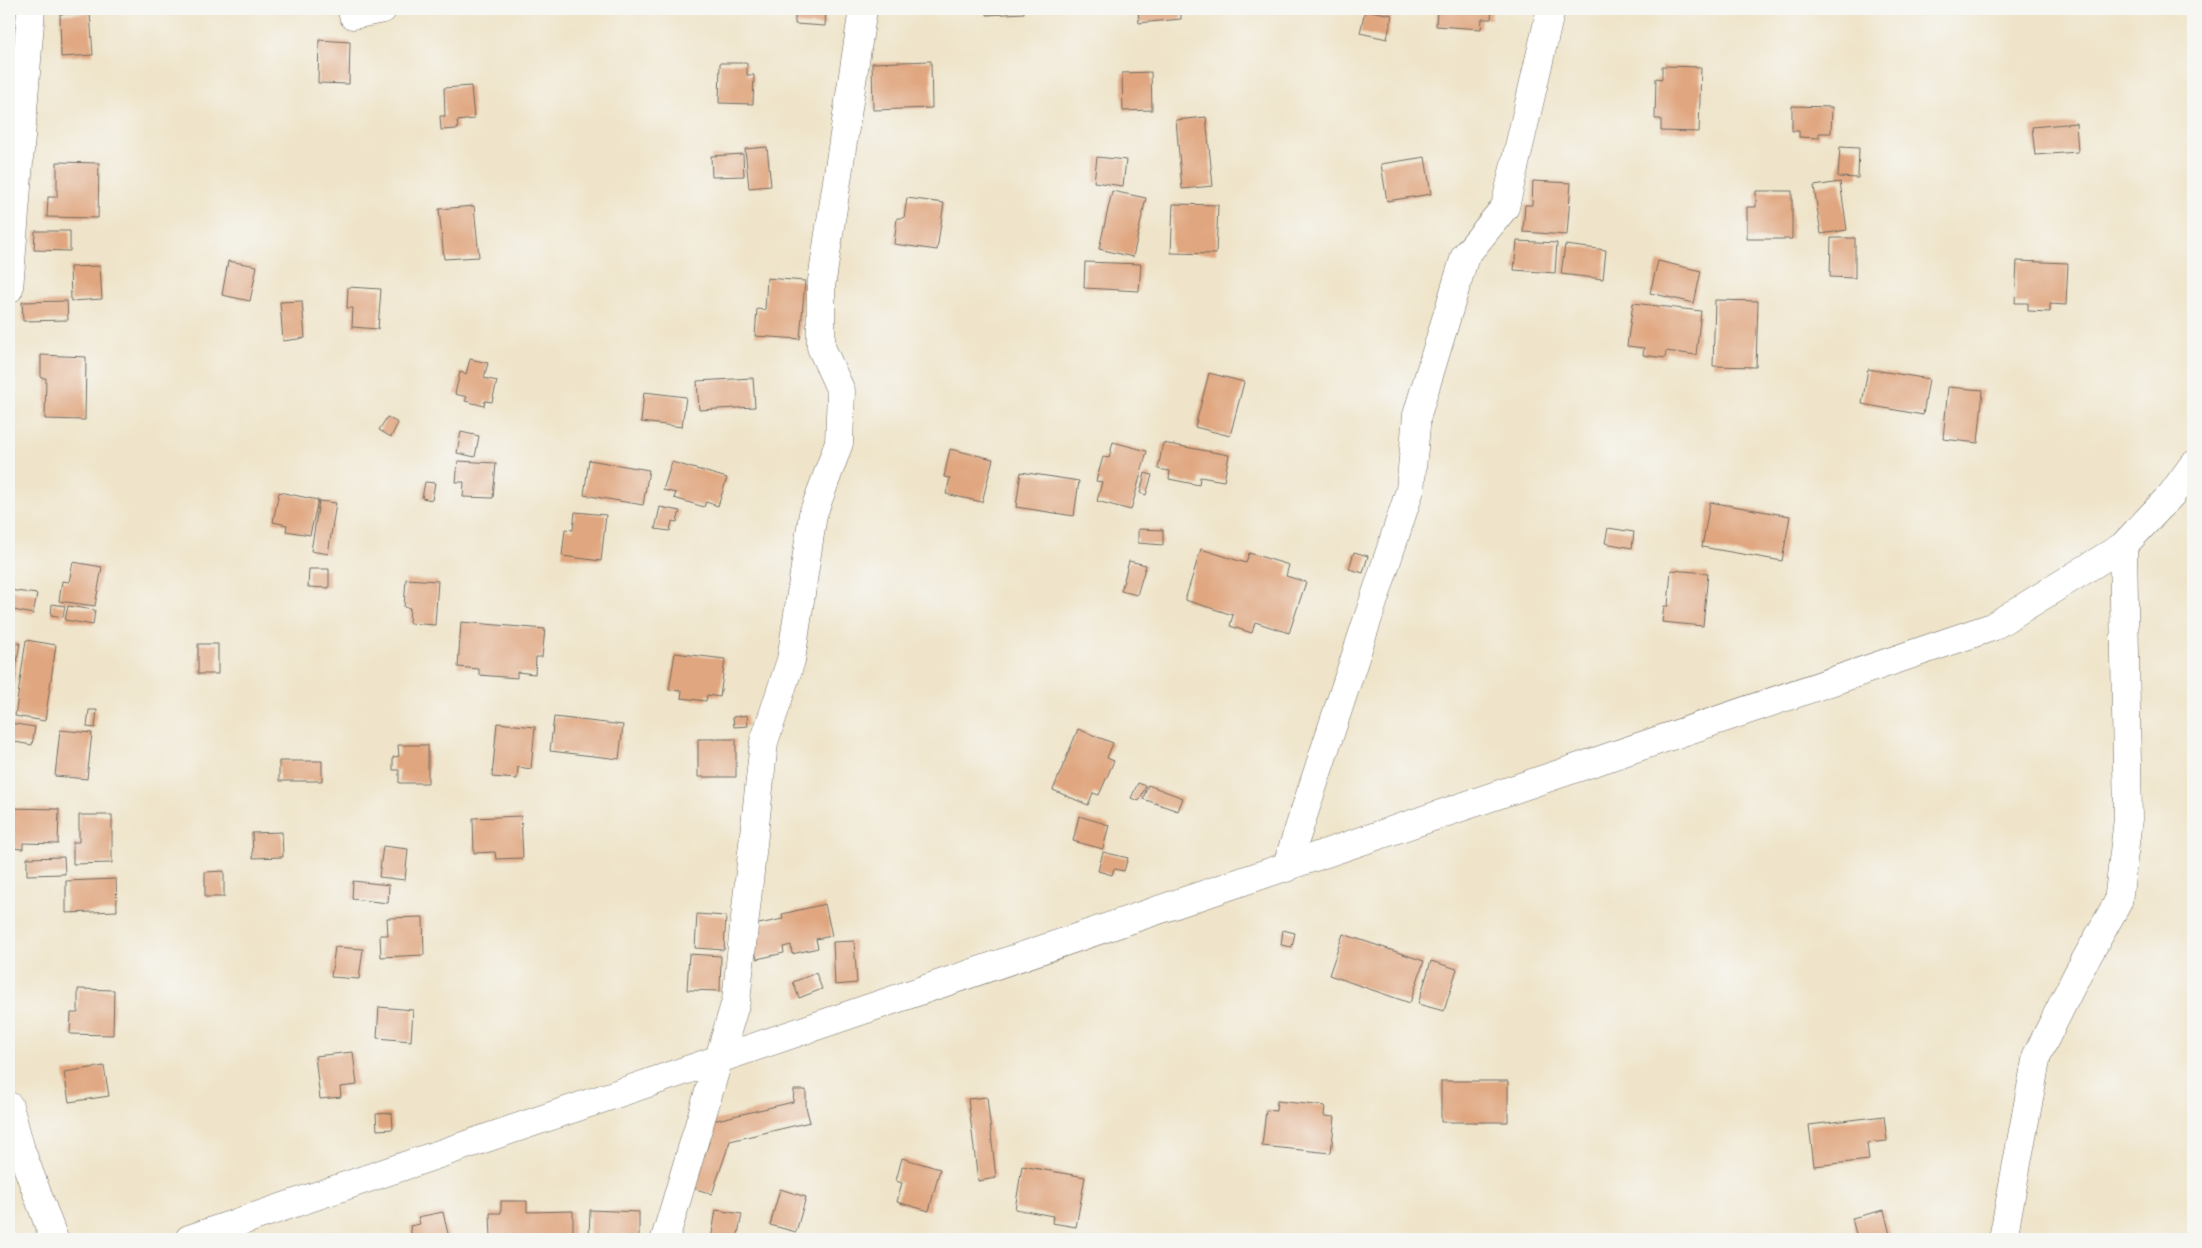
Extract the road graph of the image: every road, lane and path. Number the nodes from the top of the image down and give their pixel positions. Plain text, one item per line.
1 (30, 9) edge
2 (352, 9) edge
3 (383, 9) edge
4 (863, 9) edge
5 (1551, 9) edge
6 (9, 289) edge
7 (2193, 465) edge
8 (2183, 495) edge
9 (2123, 546) junction
10 (1286, 868) junction
11 (718, 1060) junction
12 (9, 1106) edge
13 (54, 1239) edge
14 (189, 1239) edge
15 (665, 1239) edge
16 (2003, 1239) edge

1 - 6 street
2 - 3 street
4 - 11 street
5 - 10 street
7 - 8 street
8 - 9 street
9 - 10 street
9 - 16 street
10 - 11 street
11 - 14 street
11 - 15 street
12 - 13 street

